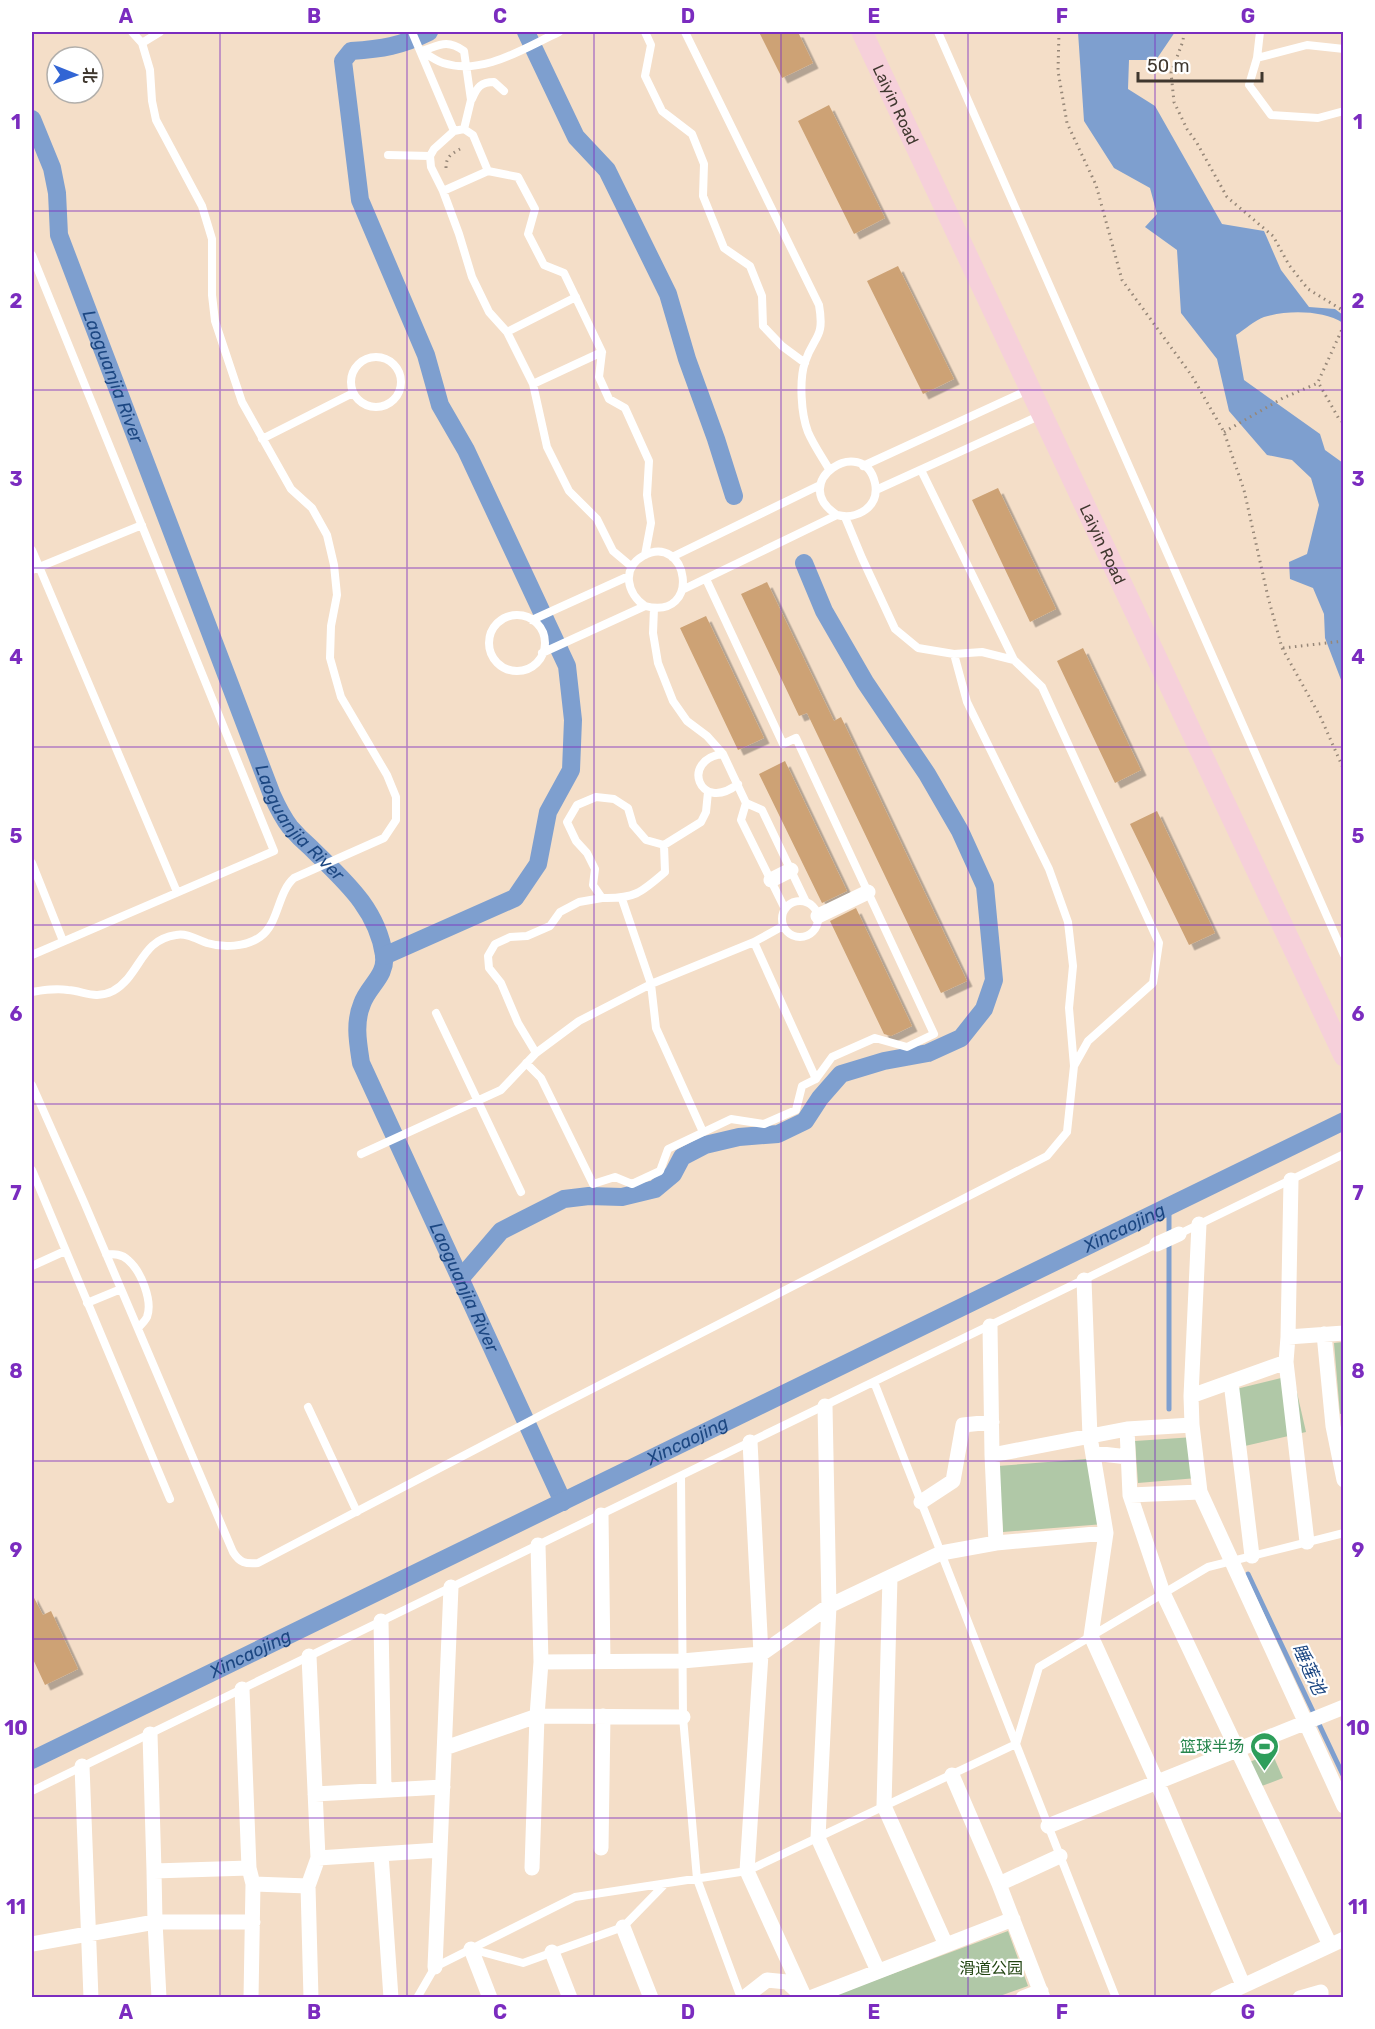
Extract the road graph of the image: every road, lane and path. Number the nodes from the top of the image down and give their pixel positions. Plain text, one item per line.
1 (132, 32) edge
2 (160, 32) edge
3 (412, 32) edge
4 (559, 32) edge
5 (645, 32) edge
6 (685, 32) edge
7 (862, 32) edge
8 (938, 32) edge
9 (1059, 32) edge
10 (1184, 32) edge
11 (1260, 32) edge
12 (142, 42) junction
13 (1344, 49) edge
14 (422, 51) junction
15 (1257, 58) junction
16 (467, 66) junction
17 (504, 91) dead end
18 (471, 100) junction
19 (1344, 111) edge
20 (464, 129) junction
21 (454, 131) junction
22 (460, 149) dead end
23 (388, 155) dead end
24 (430, 156) junction
25 (488, 171) junction
26 (451, 175) dead end
27 (443, 191) junction
28 (32, 255) edge
29 (576, 297) junction
30 (1344, 311) edge
31 (1344, 325) edge
32 (507, 332) junction
33 (602, 352) junction
34 (805, 363) junction
35 (1318, 382) junction
36 (533, 384) junction
37 (1030, 389) junction
38 (353, 393) junction
39 (1042, 415) junction
40 (1344, 423) edge
41 (1224, 432) junction
42 (262, 439) junction
43 (864, 466) junction
44 (829, 469) junction
45 (921, 470) junction
46 (820, 485) junction
47 (876, 490) junction
48 (841, 516) junction
49 (142, 525) junction
50 (32, 550) edge
51 (645, 555) junction
52 (672, 557) junction
53 (35, 569) edge
54 (630, 571) junction
55 (706, 579) junction
56 (682, 590) junction
57 (645, 606) junction
58 (654, 608) junction
59 (532, 620) junction
60 (1344, 641) edge
61 (1282, 648) junction
62 (542, 653) junction
63 (954, 654) junction
64 (1014, 660) junction
65 (723, 754) junction
66 (1344, 770) edge
67 (738, 784) junction
68 (708, 792) junction
69 (746, 803) junction
70 (664, 845) junction
71 (32, 863) edge
72 (791, 870) junction
73 (771, 880) junction
74 (177, 892) junction
75 (868, 892) junction
76 (602, 898) junction
77 (622, 899) junction
78 (807, 902) junction
79 (785, 909) junction
80 (818, 916) junction
81 (783, 926) junction
82 (63, 941) junction
83 (754, 942) junction
84 (32, 955) edge
85 (1344, 955) edge
86 (651, 984) junction
87 (32, 992) edge
88 (436, 1013) dead end
89 (536, 1053) junction
90 (1344, 1056) edge
91 (526, 1063) junction
92 (1074, 1066) junction
93 (816, 1079) junction
94 (32, 1085) edge
95 (478, 1101) junction
96 (703, 1132) junction
97 (361, 1154) dead end
98 (1344, 1154) edge
99 (32, 1170) edge
100 (1291, 1180) junction
101 (521, 1192) dead end
102 (1199, 1224) junction
103 (65, 1251) junction
104 (106, 1254) junction
105 (32, 1266) edge
106 (1084, 1280) junction
107 (121, 1289) junction
108 (87, 1303) junction
109 (990, 1326) junction
110 (138, 1328) junction
111 (1344, 1333) edge
112 (1324, 1334) junction
113 (1288, 1337) junction
114 (1286, 1362) junction
115 (874, 1382) junction
116 (1231, 1382) junction
117 (1191, 1396) junction
118 (825, 1406) junction
119 (308, 1407) dead end
120 (992, 1422) junction
121 (1192, 1425) junction
122 (1127, 1429) junction
123 (1090, 1437) junction
124 (750, 1442) junction
125 (1093, 1453) junction
126 (992, 1455) junction
127 (1128, 1458) junction
128 (681, 1476) junction
129 (1344, 1480) edge
130 (1200, 1492) junction
131 (1130, 1496) junction
132 (170, 1499) dead end
133 (921, 1502) junction
134 (357, 1512) junction
135 (601, 1515) junction
136 (1106, 1533) junction
137 (1344, 1533) edge
138 (1307, 1542) junction
139 (996, 1543) junction
140 (538, 1545) junction
141 (941, 1553) junction
142 (1252, 1556) junction
143 (1231, 1561) junction
144 (890, 1577) junction
145 (451, 1587) junction
146 (1163, 1593) junction
147 (829, 1606) junction
148 (381, 1621) junction
149 (1091, 1636) junction
150 (761, 1654) junction
151 (309, 1656) junction
152 (682, 1661) junction
153 (541, 1662) junction
154 (603, 1662) junction
155 (242, 1689) junction
156 (1344, 1707) edge
157 (537, 1716) junction
158 (603, 1716) junction
159 (683, 1717) junction
160 (1314, 1719) junction
161 (150, 1734) junction
162 (1016, 1744) junction
163 (444, 1748) junction
164 (1237, 1750) junction
165 (82, 1766) junction
166 (952, 1774) junction
167 (1157, 1782) junction
168 (443, 1787) junction
169 (384, 1790) junction
170 (32, 1791) edge
171 (315, 1794) junction
172 (884, 1806) junction
173 (1344, 1806) edge
174 (1048, 1826) junction
175 (818, 1838) junction
176 (601, 1848) dead end
177 (440, 1850) junction
178 (381, 1854) junction
179 (1060, 1856) junction
180 (318, 1858) junction
181 (249, 1868) junction
182 (532, 1868) dead end
183 (747, 1871) junction
184 (154, 1872) junction
185 (697, 1879) junction
186 (253, 1884) junction
187 (664, 1884) junction
188 (999, 1884) junction
189 (308, 1886) junction
190 (1013, 1919) junction
191 (155, 1922) junction
192 (253, 1922) junction
193 (623, 1927) junction
194 (90, 1934) junction
195 (1337, 1942) edge
196 (32, 1944) edge
197 (946, 1945) junction
198 (471, 1949) junction
199 (552, 1952) junction
200 (435, 1967) junction
201 (878, 1971) junction
202 (1243, 1985) junction
203 (1042, 1994) edge
204 (91, 1998) edge
205 (159, 1998) edge
206 (251, 1998) edge
207 (311, 1998) edge
208 (391, 1998) edge
209 (417, 1998) edge
210 (490, 1998) edge
211 (570, 1998) edge
212 (651, 1998) edge
213 (742, 1998) edge
214 (804, 1998) edge
215 (810, 1998) edge
216 (1023, 1998) edge
217 (1116, 1998) edge
218 (1217, 1998) edge
219 (1300, 1998) edge
220 (1321, 1998) edge

1 - 12 lane
2 - 12 lane
3 - 14 lane
4 - 16 lane
5 - 34 lane
6 - 34 lane
7 - 37 street, Laiyin Road
8 - 85 lane
9 - 41 path
10 - 30 path
11 - 15 lane
12 - 42 lane
13 - 15 lane
14 - 16 lane
14 - 16 lane
14 - 21 lane
15 - 19 lane
16 - 18 lane
17 - 18 lane
18 - 20 lane
20 - 21 lane
20 - 25 lane
21 - 24 lane
22 - 26 path
23 - 24 lane
24 - 27 lane
25 - 27 lane
25 - 29 lane
27 - 32 lane
28 - 49 lane
29 - 32 lane
29 - 33 lane
31 - 35 path
32 - 36 lane
33 - 36 lane
33 - 51 lane
34 - 44 lane
35 - 40 path
35 - 41 path
36 - 54 lane
37 - 39 street, Laiyin Road
37 - 43 lane
38 - 38 lane
38 - 42 lane
39 - 45 lane
39 - 90 street, Laiyin Road
41 - 61 path
42 - 87 lane
43 - 44 lane
43 - 47 lane
44 - 46 lane
45 - 47 lane
45 - 64 lane
46 - 48 lane
46 - 52 lane
47 - 48 lane
48 - 55 lane
48 - 63 lane
49 - 53 lane
49 - 74 lane
50 - 53 lane
51 - 52 lane
51 - 54 lane
52 - 56 lane
53 - 74 lane
54 - 57 lane
54 - 59 lane
55 - 56 lane
55 - 75 lane
56 - 58 lane
57 - 58 lane
57 - 62 lane
58 - 65 lane
59 - 62 lane
59 - 62 lane
60 - 61 path
61 - 66 path
63 - 64 lane
63 - 92 lane
64 - 92 lane
65 - 67 lane
65 - 68 lane
67 - 68 lane
67 - 69 lane
68 - 70 lane
69 - 72 lane
69 - 73 lane
70 - 76 lane
70 - 77 lane
71 - 82 lane
72 - 73 street
72 - 78 lane
73 - 79 lane
74 - 82 lane
75 - 80 street
75 - 93 lane
76 - 77 lane
76 - 89 lane
77 - 86 lane
78 - 79 lane
78 - 80 lane
79 - 81 lane
80 - 81 lane
81 - 83 lane
82 - 84 lane
83 - 86 lane
83 - 93 lane
86 - 89 lane
86 - 96 lane
88 - 95 lane
89 - 91 lane
91 - 95 lane
91 - 96 lane
92 - 134 lane
93 - 96 lane
94 - 104 lane
95 - 97 lane
95 - 101 lane
98 - 100 lane
99 - 103 lane
100 - 102 lane
100 - 113 street
102 - 106 lane
102 - 117 street
103 - 105 lane
103 - 108 lane
104 - 107 lane
104 - 110 lane
106 - 109 lane
106 - 123 street
107 - 108 lane
107 - 110 lane
108 - 132 lane
109 - 115 lane
109 - 120 street
110 - 134 lane
111 - 112 street
112 - 113 street
112 - 129 street
113 - 114 street
114 - 116 street
114 - 138 street
115 - 118 lane
115 - 133 lane
116 - 117 street
116 - 142 street
117 - 121 street
118 - 124 lane
118 - 147 street
119 - 134 lane
120 - 126 street
120 - 133 street
121 - 122 street
121 - 130 street
122 - 123 street
122 - 127 street
123 - 125 street
123 - 126 street
124 - 128 lane
124 - 150 street
125 - 127 street
125 - 136 street
126 - 139 street
127 - 131 street
128 - 135 lane
128 - 152 lane
130 - 131 street
130 - 143 street
131 - 146 street
133 - 141 lane
135 - 140 lane
135 - 154 street
136 - 139 street
136 - 149 street
137 - 138 lane
138 - 142 lane
139 - 141 street
140 - 145 lane
140 - 153 street
141 - 144 street
141 - 162 lane
142 - 143 lane
143 - 146 lane
143 - 160 street
144 - 147 street
144 - 172 street
145 - 148 lane
145 - 163 street
146 - 149 lane
146 - 164 street
147 - 150 street
147 - 175 street
148 - 151 lane
148 - 169 street
149 - 162 lane
149 - 167 street
150 - 152 street
150 - 183 street
151 - 155 lane
151 - 171 street
152 - 154 street
152 - 159 lane
153 - 154 street
153 - 157 street
155 - 161 lane
155 - 181 street
156 - 160 street
157 - 158 street
157 - 163 street
157 - 182 street
158 - 159 street
158 - 176 street
159 - 185 lane
160 - 164 street
160 - 173 street
161 - 165 lane
161 - 184 street
162 - 166 lane
162 - 174 lane
163 - 168 street
164 - 167 street
164 - 195 street
165 - 170 lane
165 - 194 street
166 - 172 lane
166 - 188 street
167 - 174 street
167 - 202 street
168 - 169 street
168 - 177 street
169 - 171 street
171 - 180 street
172 - 175 lane
172 - 197 street
174 - 179 lane
175 - 183 lane
175 - 201 street
177 - 178 street
177 - 200 street
178 - 180 street
178 - 208 street
179 - 188 street
179 - 217 lane
180 - 189 street
181 - 184 street
181 - 186 street
183 - 185 lane
183 - 214 street
184 - 191 street
185 - 187 lane
185 - 213 lane
186 - 189 street
186 - 192 street
187 - 193 lane
187 - 198 lane
188 - 190 street
189 - 207 street
190 - 197 street
190 - 203 street
191 - 192 street
191 - 194 street
191 - 205 street
192 - 206 street
193 - 199 lane
193 - 212 street
194 - 196 street
194 - 204 street
195 - 202 street
197 - 201 street
198 - 199 lane
198 - 200 lane
198 - 210 street
199 - 211 street
200 - 209 lane
201 - 215 street
202 - 218 street
203 - 216 street
213 - 214 street
219 - 220 street

